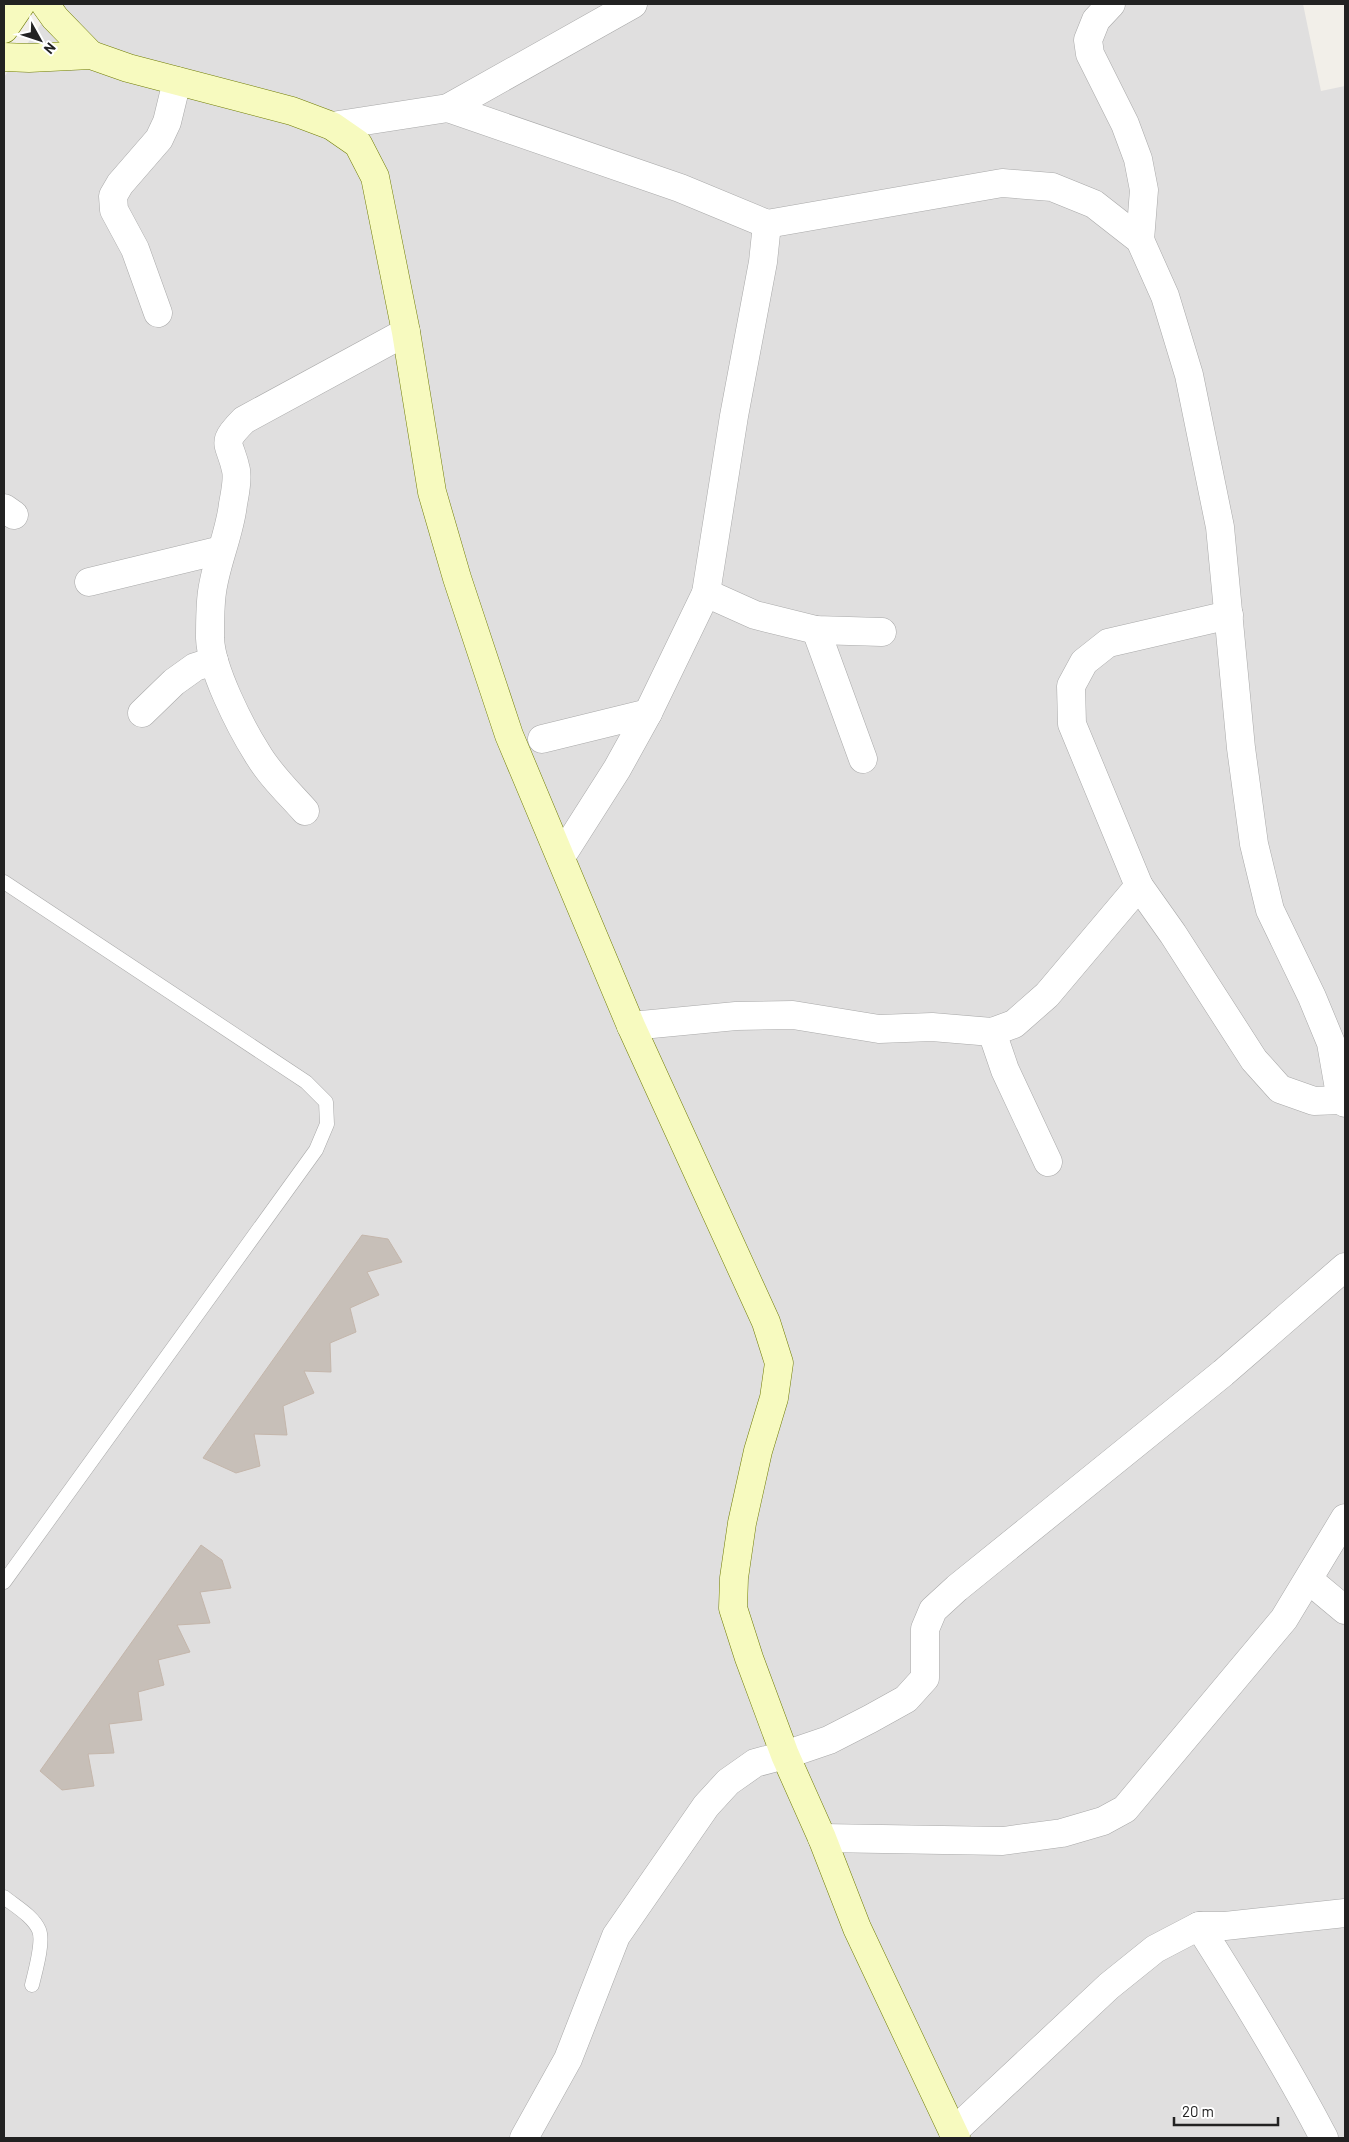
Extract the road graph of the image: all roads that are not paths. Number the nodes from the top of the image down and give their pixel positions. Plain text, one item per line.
1 (21, 4) edge
2 (45, 4) edge
3 (633, 4) edge
4 (1111, 4) edge
5 (4, 29) edge
6 (91, 55) junction
7 (4, 57) edge
8 (177, 81) junction
9 (448, 108) junction
10 (332, 126) junction
11 (767, 224) junction
12 (1140, 240) junction
13 (158, 313) dead end
14 (406, 332) junction
15 (221, 550) junction
16 (89, 582) dead end
17 (706, 593) junction
18 (1228, 615) junction
19 (816, 630) junction
20 (882, 632) dead end
21 (214, 661) junction
22 (142, 713) dead end
23 (648, 713) junction
24 (542, 739) dead end
25 (863, 760) dead end
26 (306, 811) dead end
27 (561, 857) junction
28 (4, 882) edge
29 (1139, 886) junction
30 (632, 1026) junction
31 (992, 1032) junction
32 (1343, 1101) edge
33 (1048, 1162) dead end
34 (1345, 1267) edge
35 (1345, 1518) edge
36 (1309, 1580) junction
37 (4, 1582) edge
38 (1345, 1610) edge
39 (785, 1755) junction
40 (822, 1838) junction
41 (4, 1897) edge
42 (1345, 1913) edge
43 (1199, 1926) junction
44 (32, 1986) dead end
45 (954, 2135) edge
46 (524, 2138) edge
47 (1324, 2138) edge

1 - 5 street
2 - 6 street
3 - 9 street
4 - 12 street
6 - 7 street
6 - 8 street
8 - 10 street
8 - 13 street
9 - 10 street
9 - 11 street
10 - 14 street
11 - 12 street
11 - 17 street
12 - 18 street
14 - 15 street
14 - 27 street
15 - 16 street
15 - 21 street
17 - 19 street
17 - 23 street
18 - 29 street
18 - 32 street
19 - 20 street
19 - 25 street
21 - 22 street
21 - 26 street
23 - 24 street
23 - 27 street
27 - 30 street
28 - 37 lane
29 - 31 street
29 - 32 street
30 - 31 street
30 - 39 street
31 - 33 street
34 - 39 street
35 - 36 street
36 - 38 street
36 - 40 street
39 - 40 street
39 - 46 street
40 - 45 street
41 - 44 lane
42 - 43 street
43 - 45 street
43 - 47 street

